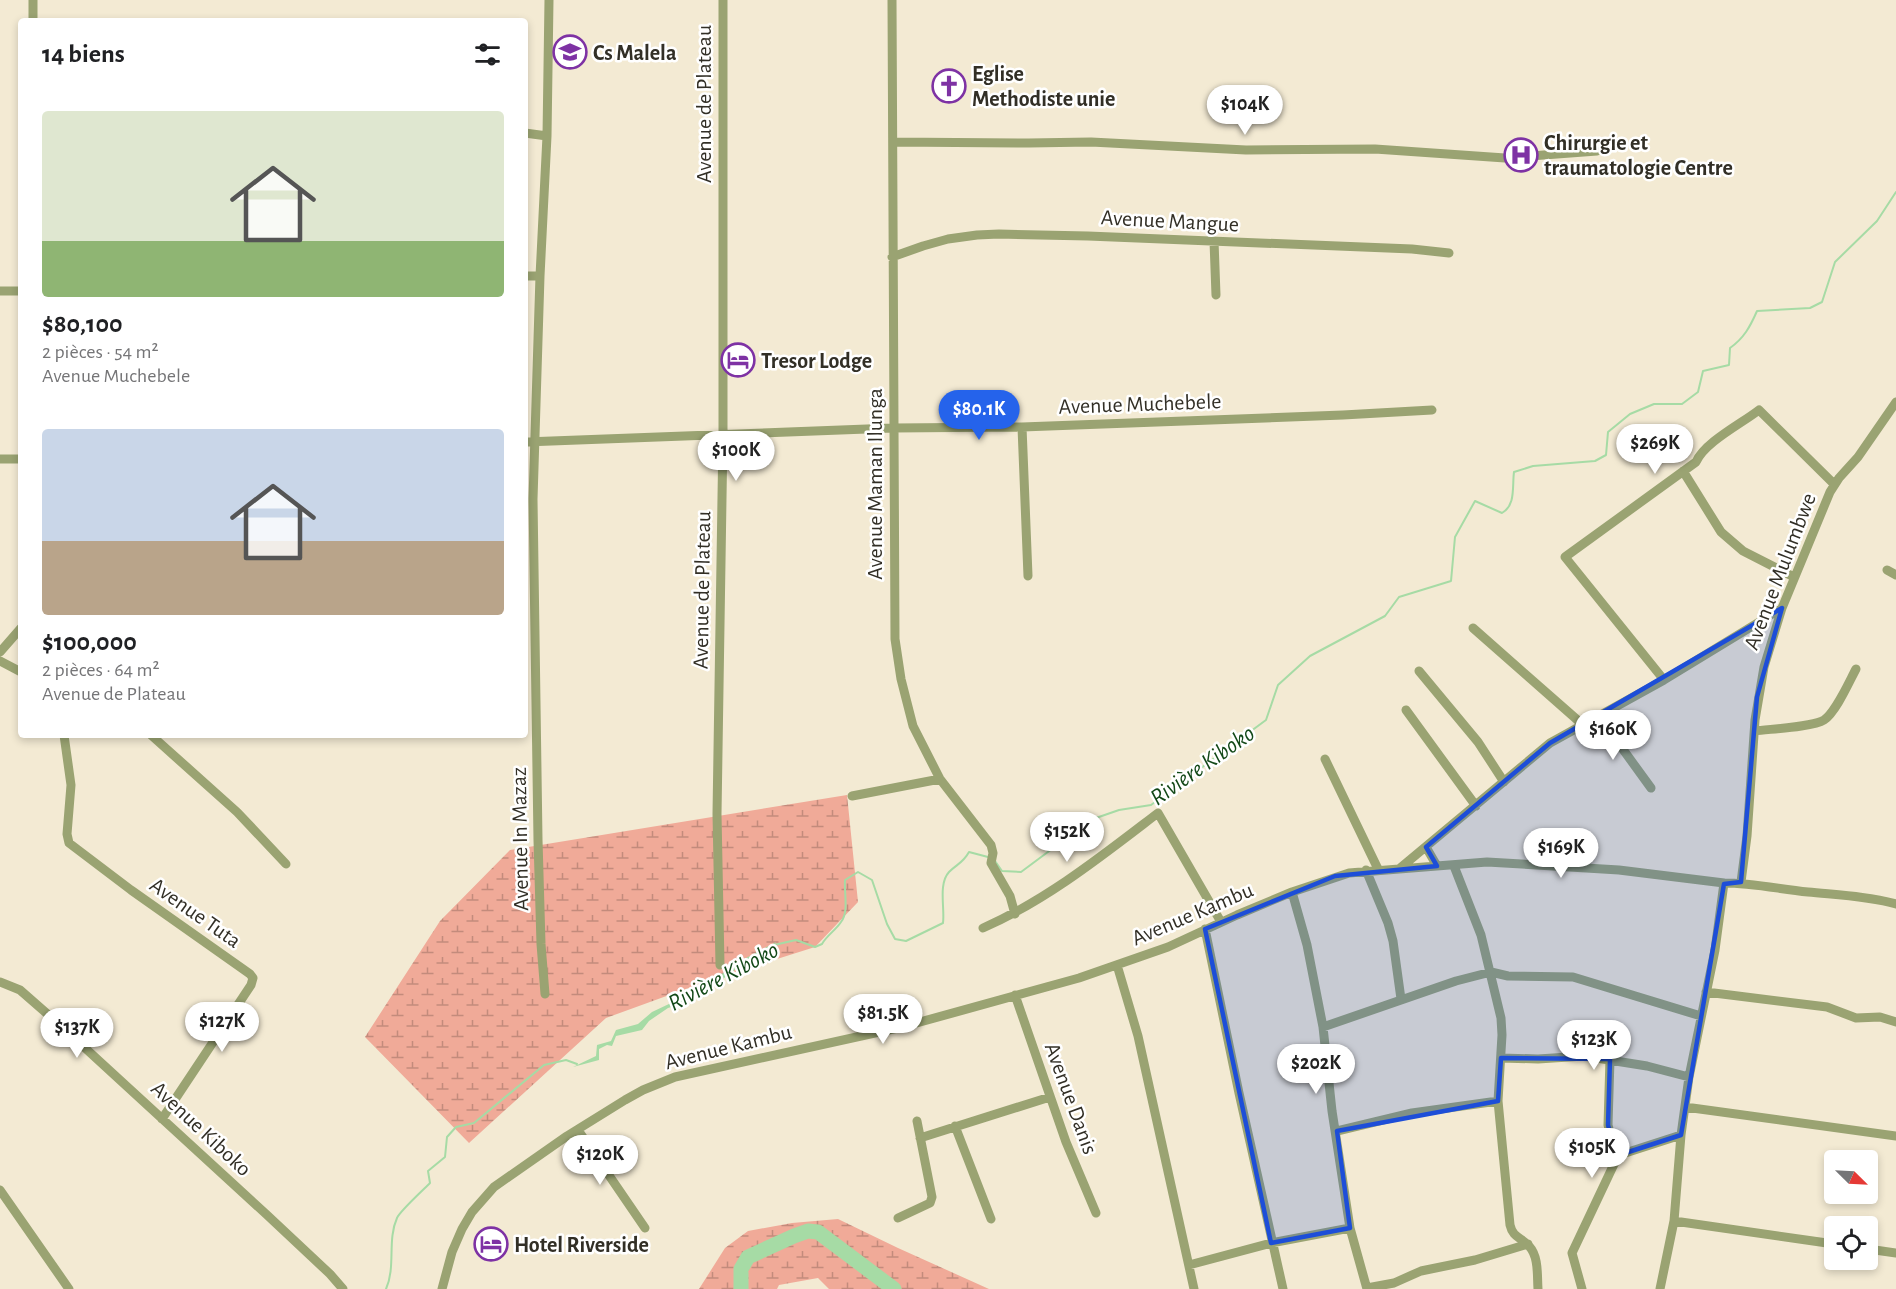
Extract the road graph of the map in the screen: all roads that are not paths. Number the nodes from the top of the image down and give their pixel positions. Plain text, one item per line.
1 (33, 0) edge
2 (549, 0) edge
3 (723, 0) edge
4 (892, 0) edge
5 (33, 18) edge
6 (528, 133) edge
7 (547, 136) junction
8 (893, 142) junction
9 (1597, 152) dead end
10 (1214, 242) junction
11 (1449, 253) dead end
12 (892, 257) junction
13 (528, 276) edge
14 (540, 276) junction
15 (0, 291) edge
16 (18, 291) edge
17 (1216, 295) dead end
18 (1896, 402) edge
19 (1432, 410) dead end
20 (1022, 427) junction
21 (893, 428) junction
22 (723, 435) junction
23 (530, 442) edge
24 (0, 459) edge
25 (18, 459) edge
26 (1683, 471) junction
27 (1834, 484) junction
28 (1028, 576) dead end
29 (1794, 577) junction
30 (1782, 608) junction
31 (530, 610) edge
32 (1473, 628) dead end
33 (18, 631) edge
34 (0, 652) edge
35 (0, 661) edge
36 (1856, 669) dead end
37 (18, 670) edge
38 (1419, 671) dead end
39 (1664, 680) junction
40 (1406, 710) dead end
41 (1598, 716) junction
42 (1582, 724) junction
43 (1755, 731) junction
44 (64, 738) edge
45 (155, 738) edge
46 (1325, 759) dead end
47 (940, 779) junction
48 (1504, 782) junction
49 (1651, 788) dead end
50 (852, 796) dead end
51 (1476, 806) junction
52 (1426, 847) junction
53 (286, 864) dead end
54 (1437, 866) junction
55 (1454, 866) junction
56 (1378, 869) junction
57 (1399, 869) junction
58 (1366, 870) junction
59 (1741, 882) junction
60 (1724, 883) junction
61 (1292, 892) junction
62 (1896, 904) edge
63 (1015, 914) junction
64 (1221, 922) junction
65 (983, 928) dead end
66 (1205, 929) junction
67 (720, 965) dead end
68 (1117, 965) junction
69 (1491, 972) junction
70 (0, 982) edge
71 (1706, 992) junction
72 (545, 994) dead end
73 (1015, 995) junction
74 (1401, 999) junction
75 (1701, 1016) junction
76 (1896, 1022) edge
77 (1323, 1027) junction
78 (1501, 1058) junction
79 (1610, 1059) junction
80 (1689, 1077) junction
81 (1050, 1097) junction
82 (1498, 1101) junction
83 (1685, 1107) junction
84 (162, 1119) junction
85 (917, 1121) dead end
86 (955, 1126) junction
87 (578, 1130) junction
88 (1336, 1131) junction
89 (1681, 1135) junction
90 (1896, 1136) edge
91 (920, 1138) junction
92 (1616, 1156) junction
93 (0, 1190) edge
94 (1096, 1213) dead end
95 (898, 1218) dead end
96 (991, 1219) dead end
97 (1674, 1221) junction
98 (645, 1228) dead end
99 (1350, 1228) junction
100 (1271, 1243) junction
101 (1824, 1243) edge
102 (1528, 1244) junction
103 (1878, 1250) edge
104 (1896, 1253) edge
105 (1189, 1265) junction
106 (1367, 1288) edge
107 (69, 1289) edge
108 (343, 1289) edge
109 (442, 1289) edge
110 (1194, 1289) edge
111 (1283, 1289) edge
112 (1538, 1289) edge
113 (1582, 1289) edge
114 (1660, 1289) edge

1 - 5 street
2 - 7 street, Avenue In Mazaz
3 - 22 street, Avenue de Plateau
4 - 8 street, Avenue Maman Ilunga
6 - 7 street
7 - 14 street, Avenue In Mazaz
8 - 9 street
8 - 12 street, Avenue Maman Ilunga
10 - 11 street, Avenue Mangue
10 - 12 street, Avenue Mangue
10 - 17 street
12 - 21 street, Avenue Maman Ilunga
13 - 14 street
14 - 23 street, Avenue In Mazaz
15 - 16 street
18 - 27 street, Avenue Mulumbwe
19 - 20 street, Avenue Muchebele
20 - 21 street, Avenue Muchebele
20 - 28 street
21 - 22 street, Avenue Muchebele
21 - 47 street, Avenue Maman Ilunga
22 - 23 street, Avenue Muchebele
22 - 67 street, Avenue de Plateau
23 - 31 street, Avenue In Mazaz
24 - 25 street
26 - 27 street
26 - 29 street
26 - 39 street
27 - 29 street, Avenue Mulumbwe
29 - 30 street, Avenue Mulumbwe
30 - 39 street
30 - 43 street, Avenue Mulumbwe
31 - 72 street, Avenue In Mazaz
32 - 42 street
33 - 34 street
35 - 37 street
36 - 43 street
38 - 48 street
39 - 41 street
40 - 51 street
41 - 42 street
41 - 49 street
42 - 48 street
43 - 59 street, Avenue Mulumbwe
44 - 84 street, Avenue Tuta
45 - 53 street
46 - 56 street
47 - 50 street
47 - 63 street, Avenue Maman Ilunga
48 - 51 street
51 - 52 street
52 - 54 street
52 - 57 street
54 - 55 street, Avenue Kambu
54 - 57 street, Avenue Kambu
55 - 60 street, Avenue Kambu
55 - 69 street
56 - 57 street, Avenue Kambu
56 - 58 street, Avenue Kambu
58 - 61 street, Avenue Kambu
58 - 74 street
59 - 60 street, Avenue Kambu
59 - 62 street, Avenue Kambu
60 - 71 street
61 - 64 street, Avenue Kambu
61 - 77 street
63 - 64 street
63 - 65 street
64 - 66 street, Avenue Kambu
66 - 68 street, Avenue Kambu
66 - 100 street
68 - 73 street, Avenue Kambu
68 - 105 street
69 - 74 street
69 - 75 street
69 - 78 street
70 - 84 street, Avenue Kiboko
71 - 75 street
71 - 76 street
73 - 81 street, Avenue Danis
73 - 87 street, Avenue Kambu
74 - 77 street
75 - 80 street
77 - 88 street
78 - 79 street
78 - 82 street
79 - 80 street
79 - 92 street
80 - 83 street
81 - 86 street
81 - 94 street, Avenue Danis
82 - 88 street
82 - 102 street
83 - 89 street
83 - 90 street
84 - 108 street, Avenue Kiboko
85 - 91 street
86 - 91 street
86 - 96 street
87 - 98 street
87 - 109 street, Avenue Kambu
88 - 99 street
89 - 92 street
89 - 97 street
91 - 95 street
92 - 113 street
93 - 107 street
97 - 101 street
97 - 114 street
99 - 100 street
99 - 106 street
100 - 105 street
100 - 111 street
102 - 106 street
102 - 112 street
103 - 104 street
105 - 110 street

